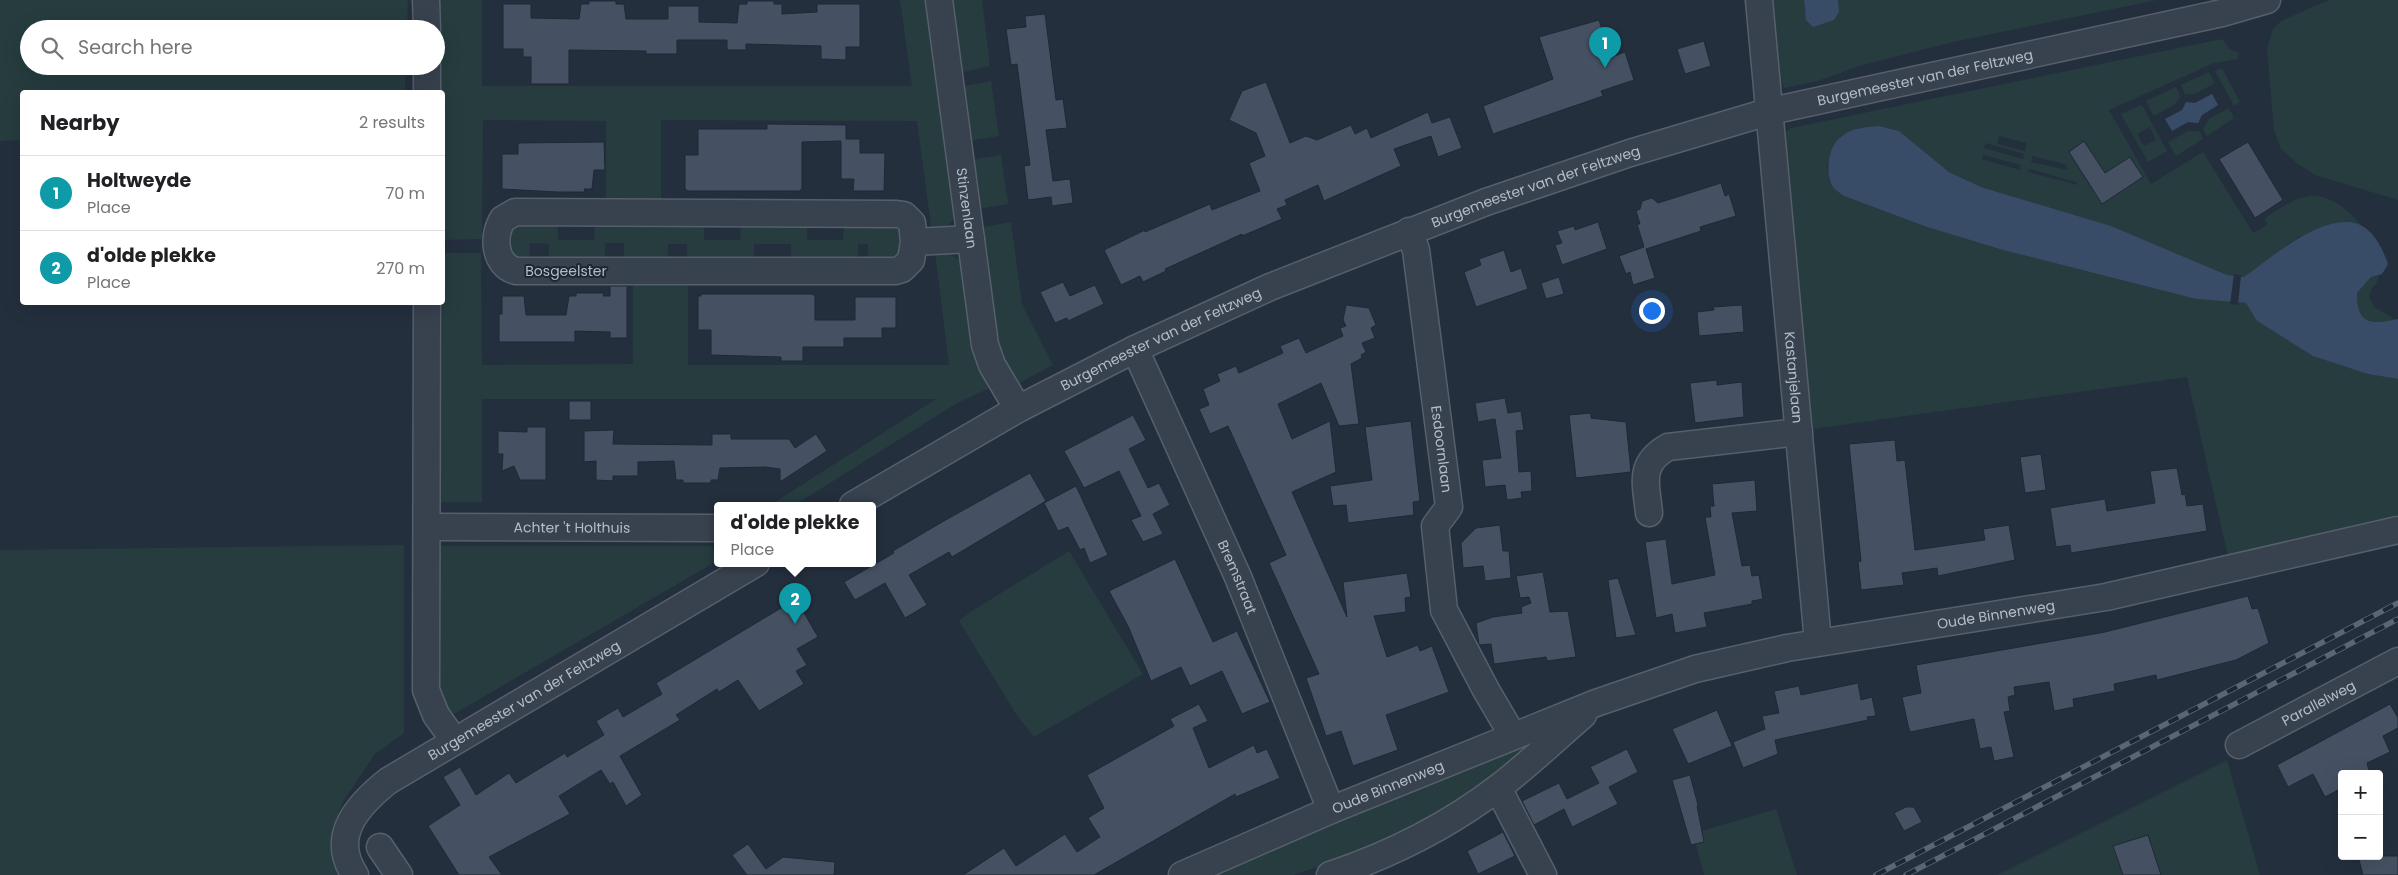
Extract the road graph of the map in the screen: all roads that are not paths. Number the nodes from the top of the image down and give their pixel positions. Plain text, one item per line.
1 (426, 0) edge
2 (939, 0) edge
3 (1759, 0) edge
4 (2267, 0) edge
5 (426, 20) edge
6 (427, 75) edge
7 (427, 90) edge
8 (1771, 111) junction
9 (1409, 232) junction
10 (971, 239) junction
11 (914, 242) junction
12 (427, 305) edge
13 (1135, 349) junction
14 (1018, 409) junction
15 (1799, 432) junction
16 (858, 502) edge
17 (1649, 513) dead end
18 (426, 527) junction
19 (714, 528) edge
20 (2398, 530) edge
21 (745, 567) edge
22 (1818, 642) junction
23 (2398, 661) edge
24 (1596, 703) junction
25 (1514, 736) junction
26 (454, 740) junction
27 (2239, 746) dead end
28 (1498, 788) junction
29 (1331, 810) junction
30 (380, 847) dead end
31 (355, 875) edge
32 (399, 875) edge
33 (1182, 875) edge
34 (1330, 875) edge
35 (1542, 875) edge

1 - 5 street
2 - 10 street, Stinzenlaan
3 - 8 street, Kastanjelaan
4 - 8 street, Burgemeester van der Feltzweg
6 - 7 street
8 - 9 street, Burgemeester van der Feltzweg
8 - 15 street, Kastanjelaan
9 - 13 street, Burgemeester van der Feltzweg
9 - 25 street, Esdoornlaan
10 - 11 street
10 - 14 street, Stinzenlaan
11 - 11 street, Bosgeelster
12 - 18 street
13 - 14 street, Burgemeester van der Feltzweg
13 - 29 street, Bremstraat
14 - 16 street, Burgemeester van der Feltzweg
15 - 17 street
15 - 22 street, Kastanjelaan
18 - 19 street, Achter 't Holthuis
18 - 26 street
20 - 22 street, Oude Binnenweg
21 - 26 street, Burgemeester van der Feltzweg
22 - 24 street, Oude Binnenweg
23 - 27 street, Parallelweg
24 - 25 street, Oude Binnenweg
24 - 28 street, Oude Binnenweg
25 - 29 street, Oude Binnenweg
26 - 31 street, Burgemeester van der Feltzweg
28 - 34 street, Oude Binnenweg
28 - 35 street
29 - 33 street, Oude Binnenweg
30 - 32 street

